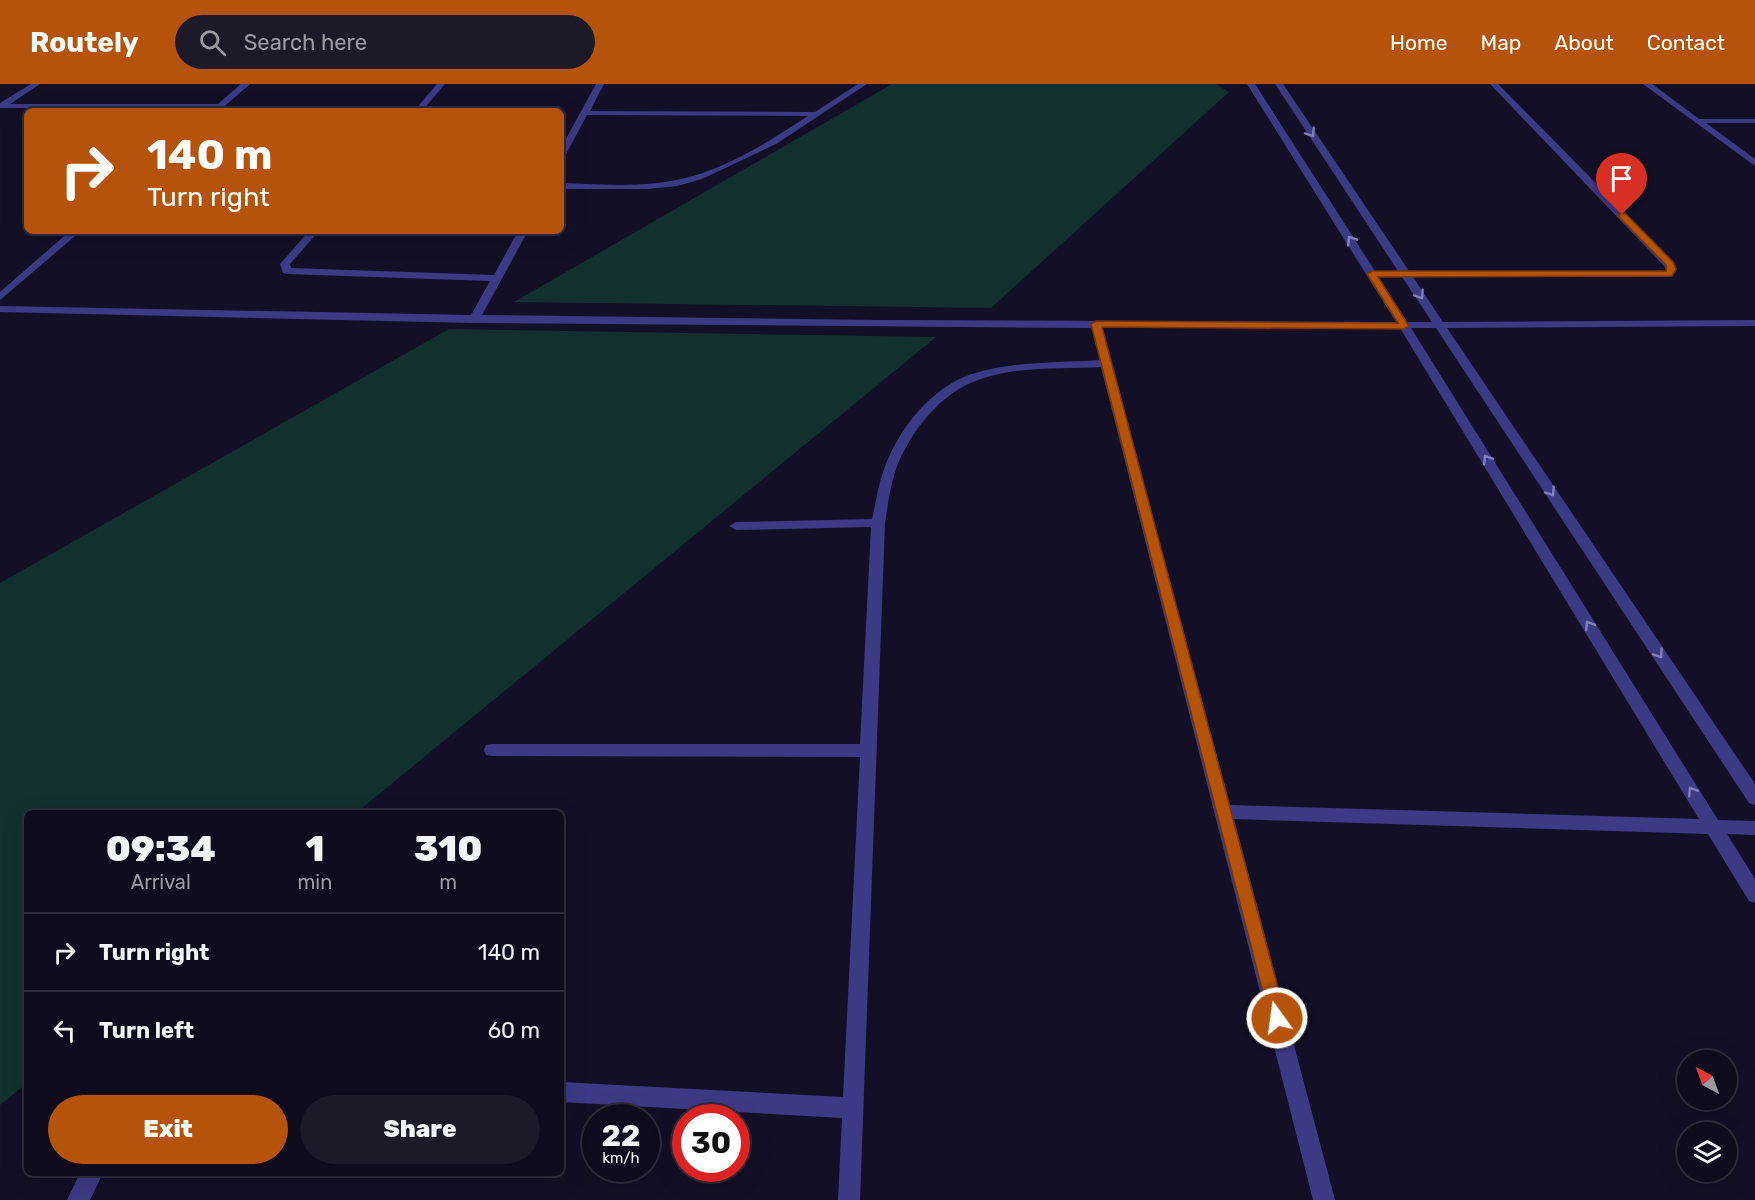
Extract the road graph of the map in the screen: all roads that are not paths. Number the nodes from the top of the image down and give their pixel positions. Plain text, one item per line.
1 (36, 84) edge
2 (246, 84) edge
3 (441, 84) edge
4 (600, 84) edge
5 (863, 84) edge
6 (1251, 84) edge
7 (1279, 84) edge
8 (1494, 84) edge
9 (1647, 84) edge
10 (1, 106) edge
11 (145, 108) edge
12 (218, 108) edge
13 (421, 108) edge
14 (583, 112) junction
15 (816, 114) junction
16 (1697, 120) junction
17 (1755, 121) edge
18 (564, 150) edge
19 (1755, 163) edge
20 (564, 186) edge
21 (73, 234) edge
22 (311, 234) edge
23 (521, 234) edge
24 (1372, 274) junction
25 (1406, 274) junction
26 (499, 278) junction
27 (0, 297) edge
28 (0, 309) edge
29 (474, 320) junction
30 (1755, 323) edge
31 (1096, 324) junction
32 (1404, 326) junction
33 (1440, 326) junction
34 (1106, 363) junction
35 (878, 523) junction
36 (736, 526) dead end
37 (492, 750) dead end
38 (868, 751) junction
39 (1755, 798) edge
40 (1224, 813) junction
41 (1714, 827) junction
42 (1755, 828) edge
43 (1755, 895) edge
44 (564, 1092) edge
45 (853, 1108) junction
46 (90, 1176) edge
47 (78, 1200) edge
48 (849, 1200) edge
49 (1324, 1200) edge

1 - 10 street
2 - 12 street
3 - 13 street
4 - 14 street
5 - 15 street
24 -> 6 street
7 -> 25 street
8 - 25 street
9 - 16 street
10 - 11 street
14 - 15 street
14 - 18 street
15 - 20 street
16 - 17 street
16 - 19 street
21 - 27 street
22 - 26 street
23 - 26 street
24 - 25 street
24 - 32 street
25 -> 33 street
26 - 29 street
28 - 29 street
29 - 31 street
30 - 33 street
31 - 32 street
31 - 34 street
32 - 33 street
41 -> 32 street
33 -> 39 street
34 - 35 street
34 - 40 street
35 - 36 street
35 - 38 street
37 - 38 street
38 - 45 street
40 - 41 street
40 - 49 street
41 - 42 street
41 - 43 street
44 - 45 street
45 - 48 street
46 - 47 street

